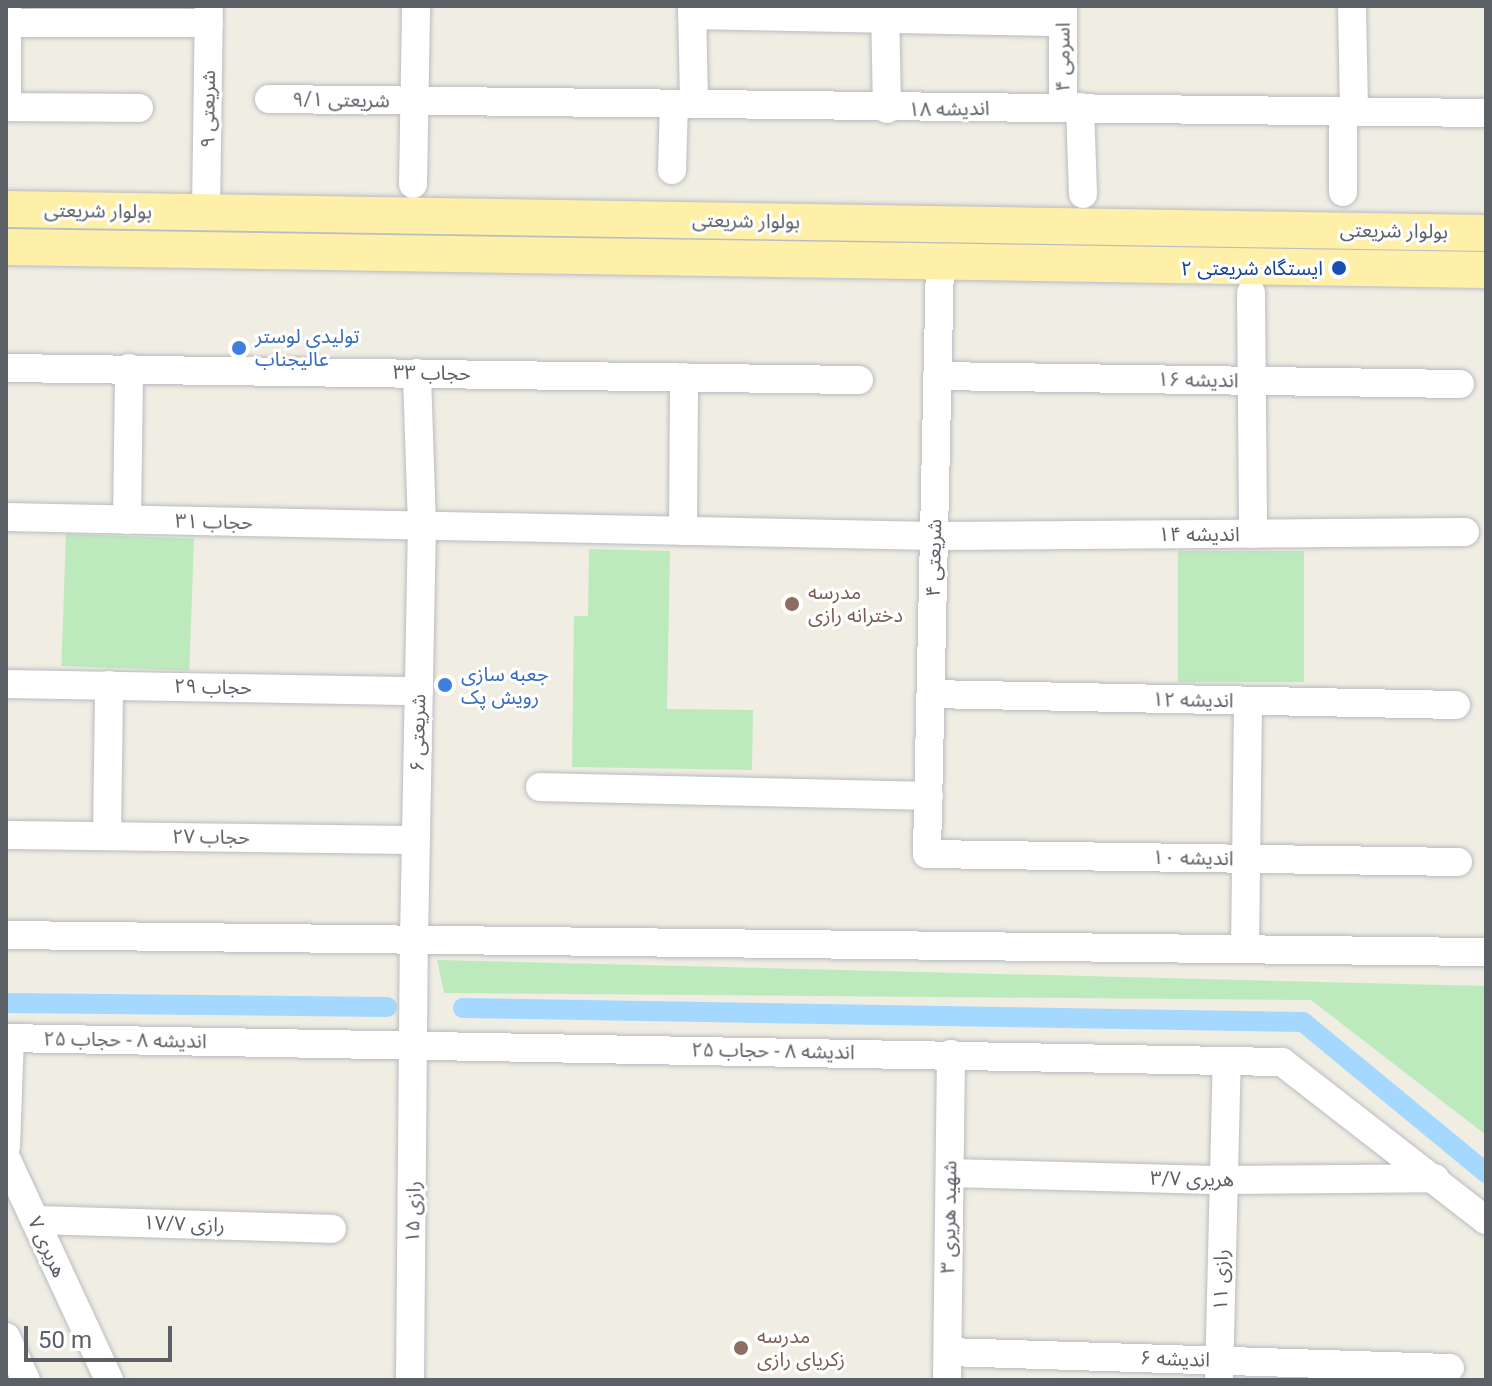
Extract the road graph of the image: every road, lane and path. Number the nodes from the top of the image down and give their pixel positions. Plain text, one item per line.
1 (7, 6) edge
2 (416, 6) edge
3 (1352, 6) edge
4 (692, 11) edge
5 (886, 12) edge
6 (1063, 14) edge
7 (209, 15) edge
8 (7, 23) edge
9 (6, 88) edge
10 (269, 99) dead end
11 (414, 101) junction
12 (684, 104) junction
13 (1072, 107) junction
14 (139, 108) dead end
15 (887, 109) junction
16 (1348, 110) junction
17 (1484, 113) dead end
18 (672, 170) dead end
19 (413, 184) dead end
20 (1343, 192) dead end
21 (1083, 194) dead end
22 (6, 209) edge
23 (206, 213) junction
24 (1484, 231) edge
25 (6, 247) edge
26 (940, 262) junction
27 (1485, 271) edge
28 (1251, 293) dead end
29 (6, 368) edge
30 (129, 368) junction
31 (417, 373) junction
32 (937, 376) junction
33 (684, 377) junction
34 (859, 380) dead end
35 (1252, 381) junction
36 (1460, 384) dead end
37 (6, 517) edge
38 (127, 520) junction
39 (422, 526) junction
40 (683, 531) junction
41 (1465, 532) dead end
42 (1253, 534) junction
43 (934, 536) junction
44 (6, 684) edge
45 (109, 685) junction
46 (419, 691) junction
47 (931, 694) junction
48 (1248, 701) junction
49 (1456, 705) dead end
50 (540, 787) dead end
51 (929, 796) junction
52 (6, 835) edge
53 (107, 836) junction
54 (416, 840) junction
55 (927, 854) joint
56 (1246, 859) junction
57 (1458, 862) dead end
58 (6, 935) edge
59 (414, 940) junction
60 (1245, 949) junction
61 (1486, 952) edge
62 (8, 1038) edge
63 (415, 1045) junction
64 (951, 1054) junction
65 (1227, 1061) junction
66 (6, 1146) edge
67 (6, 1158) edge
68 (950, 1173) junction
69 (1435, 1178) junction
70 (1223, 1180) junction
71 (35, 1220) junction
72 (1486, 1220) edge
73 (332, 1229) dead end
74 (6, 1337) edge
75 (948, 1352) junction
76 (1450, 1368) dead end
77 (1219, 1370) edge
78 (26, 1380) edge
79 (109, 1380) edge
80 (410, 1380) edge
81 (947, 1380) edge

1 - 8 street
2 - 11 street
3 - 16 street
4 - 5 street
4 - 12 street
5 - 6 street
5 - 15 street
6 - 13 street, اسرمی ۴
7 - 8 street
7 - 23 street, شریعتی ۹
8 - 9 street
9 - 14 street
10 - 11 street, شریعتی ۹/۱
11 - 12 street, اندیشه ۱۸
11 - 19 street
12 - 15 street, اندیشه ۱۸
12 - 18 street
13 - 15 street, اندیشه ۱۸
13 - 16 street, اندیشه ۱۸
13 - 21 street, اسرمی ۴
16 - 17 street, اندیشه ۱۸
16 - 20 street
22 - 23 main road, بولوار شریعتی
23 - 24 main road, بولوار شریعتی
25 - 26 main road, بولوار شریعتی
26 - 27 main road, بولوار شریعتی
26 - 32 street, شریعتی ۴
28 - 35 street
29 - 30 street, حجاب ۳۳
30 - 31 street, حجاب ۳۳
30 - 38 street
31 - 33 street, حجاب ۳۳
31 - 39 street, شریعتی ۶
32 - 35 street, اندیشه ۱۶
32 - 43 street, شریعتی ۴
33 - 34 street, حجاب ۳۳
33 - 40 street
35 - 36 street, اندیشه ۱۶
35 - 42 street
37 - 38 street, حجاب ۳۱
38 - 39 street, حجاب ۳۱
39 - 40 street, حجاب ۳۱
39 - 46 street, شریعتی ۶
40 - 43 street, اندیشه ۱۴
41 - 42 street, اندیشه ۱۴
42 - 43 street, اندیشه ۱۴
43 - 47 street, شریعتی ۴
44 - 45 street, حجاب ۲۹
45 - 46 street, حجاب ۲۹
45 - 53 street
46 - 54 street, شریعتی ۶
47 - 48 street, اندیشه ۱۲
47 - 51 street, شریعتی ۴
48 - 49 street, اندیشه ۱۲
48 - 56 street
50 - 51 street
51 - 55 street, شریعتی ۴
52 - 53 street, حجاب ۲۷
53 - 54 street, حجاب ۲۷
54 - 59 street, شریعتی ۶
55 - 56 street, اندیشه ۱۰
56 - 57 street, اندیشه ۱۰
56 - 60 street
58 - 59 street
59 - 60 street
59 - 63 street, رازی ۱۵
60 - 61 street
62 - 63 street, اندیشه ۸ - حجاب ۲۵
62 - 66 street
63 - 64 street, اندیشه ۸ - حجاب ۲۵
63 - 80 street, رازی ۱۵
64 - 65 street, اندیشه ۸ - حجاب ۲۵
64 - 68 street, شهید هریری ۳
65 - 69 street, اندیشه ۸ - حجاب ۲۵
65 - 70 street, رازی ۱۱
67 - 71 street, هریری ۷
68 - 70 street, هریری ۳/۷
68 - 75 street, شهید هریری ۳
69 - 70 street, هریری ۳/۷
69 - 72 street, اندیشه ۸ - حجاب ۲۵
70 - 77 street, رازی ۱۱
71 - 73 street, رازی ۱۷/۷
71 - 79 street, هریری ۷
74 - 78 street
75 - 77 street, اندیشه ۶
75 - 81 street, شهید هریری ۳
76 - 77 street, اندیشه ۶

